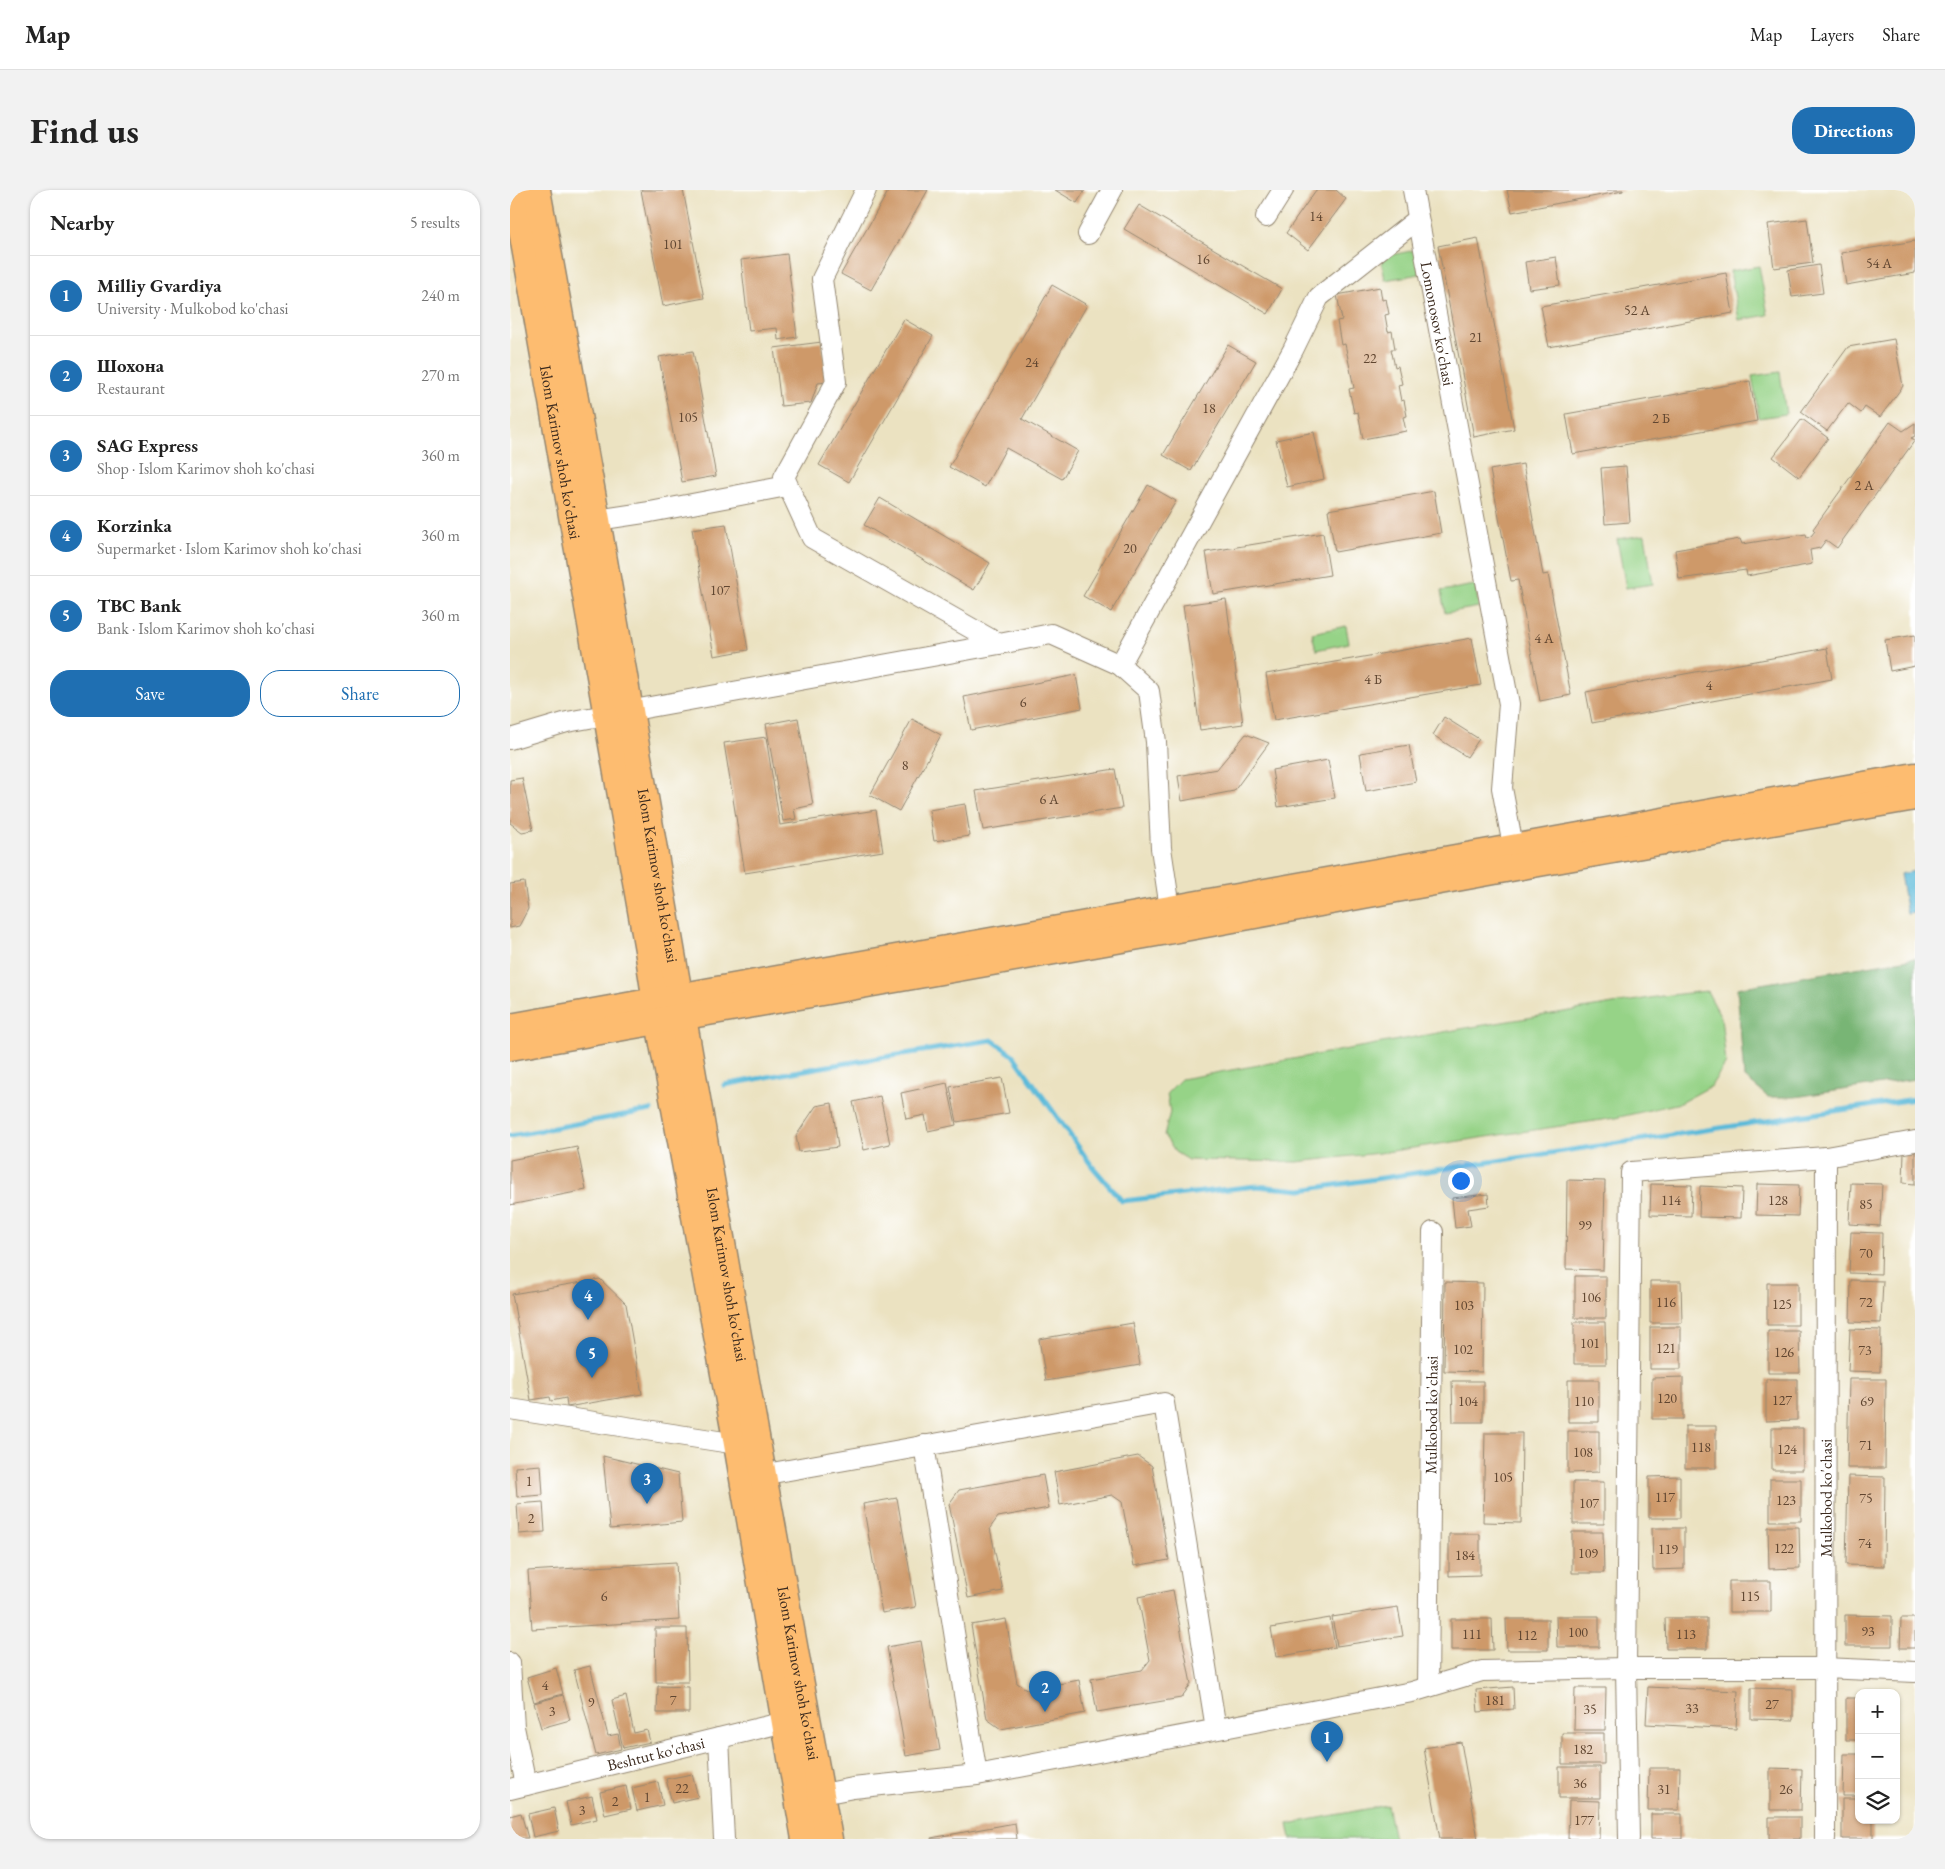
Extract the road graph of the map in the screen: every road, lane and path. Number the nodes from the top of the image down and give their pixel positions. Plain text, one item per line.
1 (515, 190) edge
2 (537, 190) edge
3 (866, 190) edge
4 (1112, 190) edge
5 (1282, 190) edge
6 (1413, 190) edge
7 (1266, 217) dead end
8 (1418, 219) junction
9 (1088, 234) dead end
10 (787, 486) junction
11 (585, 522) junction
12 (999, 644) junction
13 (1120, 665) junction
14 (617, 712) junction
15 (510, 739) edge
16 (1915, 776) edge
17 (1915, 797) edge
18 (1515, 858) junction
19 (1172, 919) junction
20 (669, 1010) junction
21 (510, 1027) edge
22 (510, 1047) edge
23 (1915, 1140) edge
24 (1826, 1157) junction
25 (1433, 1232) dead end
26 (510, 1409) edge
27 (737, 1444) junction
28 (924, 1445) junction
29 (753, 1476) junction
30 (510, 1663) edge
31 (1626, 1668) junction
32 (1824, 1668) junction
33 (1915, 1672) edge
34 (1428, 1687) junction
35 (785, 1722) junction
36 (1216, 1729) junction
37 (719, 1738) junction
38 (977, 1775) junction
39 (518, 1787) edge
40 (810, 1797) junction
41 (724, 1839) edge
42 (805, 1839) edge
43 (829, 1839) edge
44 (1629, 1839) edge
45 (1825, 1839) edge

1 - 11 main road, Islom Karimov shoh ko'chasi
2 - 11 main road, Islom Karimov shoh ko'chasi
3 - 10 street
4 - 9 street
5 - 7 street
6 - 8 street, Lomonosov ko'chasi
8 - 13 street
8 - 18 street, Lomonosov ko'chasi
10 - 11 street
10 - 12 street
11 - 14 main road, Islom Karimov shoh ko'chasi
12 - 13 street
12 - 14 street
13 - 19 street
14 - 15 street
14 - 20 main road, Islom Karimov shoh ko'chasi
16 - 18 main road
17 - 18 main road
18 - 19 main road
19 - 20 main road
20 - 21 main road
20 - 22 main road
20 - 27 main road, Islom Karimov shoh ko'chasi
20 - 29 main road, Islom Karimov shoh ko'chasi
23 - 24 street
24 - 31 street
24 - 32 street, Mulkobod ko'chasi
25 - 34 street, Mulkobod ko'chasi
26 - 27 street
27 - 29 main road, Islom Karimov shoh ko'chasi
28 - 29 street
28 - 36 street
28 - 38 street
29 - 35 main road, Islom Karimov shoh ko'chasi
29 - 40 main road, Islom Karimov shoh ko'chasi
30 - 39 street, Beshtut ko'chasi
31 - 32 street
31 - 34 street
31 - 44 street
32 - 33 street
32 - 45 street, Mulkobod ko'chasi
34 - 36 street
35 - 37 street, Beshtut ko'chasi
35 - 40 main road, Islom Karimov shoh ko'chasi
36 - 38 street
37 - 39 street, Beshtut ko'chasi
37 - 41 street
38 - 40 street
40 - 42 main road, Islom Karimov shoh ko'chasi
40 - 43 main road, Islom Karimov shoh ko'chasi

